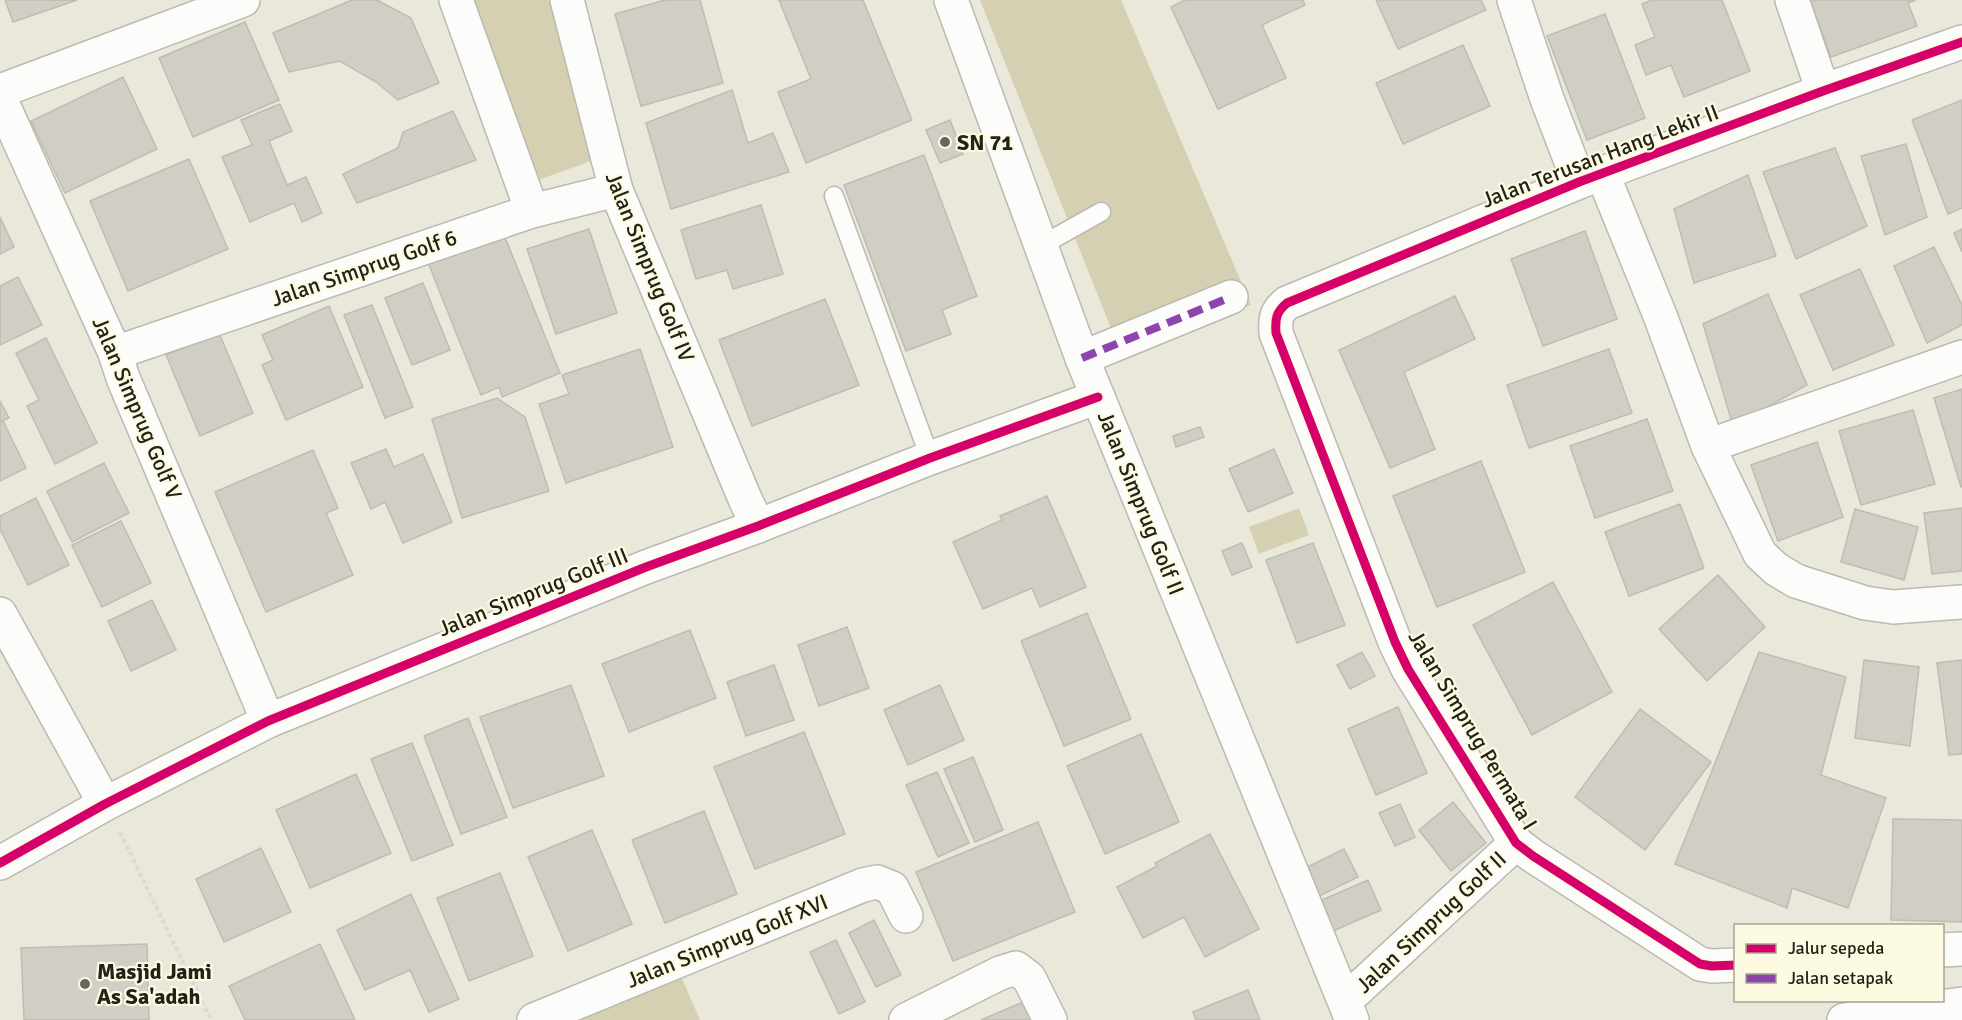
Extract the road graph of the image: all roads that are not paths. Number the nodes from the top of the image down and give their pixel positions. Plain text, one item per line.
1 (243, 0) edge
2 (456, 0) edge
3 (567, 0) edge
4 (951, 0) edge
5 (1514, 0) edge
6 (1792, 0) edge
7 (1962, 42) edge
8 (0, 91) edge
9 (1823, 91) junction
10 (0, 98) edge
11 (1591, 178) junction
12 (616, 190) junction
13 (834, 196) dead end
14 (532, 211) junction
15 (1101, 212) dead end
16 (1042, 245) junction
17 (1231, 297) dead end
18 (1276, 333) joint
19 (115, 353) junction
20 (1962, 357) edge
21 (1082, 358) junction
22 (1098, 397) junction
23 (1708, 446) junction
24 (930, 458) junction
25 (758, 526) junction
26 (1962, 602) edge
27 (0, 614) edge
28 (268, 721) junction
29 (105, 804) junction
30 (1516, 843) junction
31 (0, 863) edge
32 (906, 916) dead end
33 (1962, 949) edge
34 (1944, 951) edge
35 (1734, 965) edge
36 (1962, 1004) edge
37 (1348, 1010) edge
38 (534, 1020) edge
39 (906, 1020) edge
40 (1050, 1020) edge
41 (1844, 1020) edge

1 - 8 main road
2 - 14 main road
3 - 12 main road, Jalan Simprug Golf IV
4 - 16 main road, Jalan Simprug Golf II
5 - 11 main road
6 - 9 main road
7 - 9 main road, Jalan Terusan Hang Lekir II
9 - 11 main road, Jalan Terusan Hang Lekir II
10 - 19 main road, Jalan Simprug Golf V
11 - 18 main road, Jalan Terusan Hang Lekir II
11 - 23 main road, Jalan Terusan Hang Lekir II
12 - 14 main road, Jalan Simprug Golf 6
12 - 25 main road, Jalan Simprug Golf IV
13 - 24 lane
14 - 19 main road, Jalan Simprug Golf 6
15 - 16 lane
16 - 21 main road, Jalan Simprug Golf II
17 - 21 main road
18 - 30 main road, Jalan Simprug Permata I
19 - 28 main road, Jalan Simprug Golf V
20 - 23 main road
21 - 22 main road, Jalan Simprug Golf II
22 - 24 main road, Jalan Simprug Golf III
22 - 37 main road, Jalan Simprug Golf II
23 - 26 main road, Jalan Terusan Hang Lekir II
24 - 25 main road, Jalan Simprug Golf III
25 - 28 main road, Jalan Simprug Golf III
27 - 29 main road
28 - 29 main road, Jalan Simprug Golf III
29 - 31 main road, Jalan Simprug Golf III
30 - 35 main road, Jalan Simprug Permata I
30 - 37 main road, Jalan Simprug Golf II
32 - 38 main road, Jalan Simprug Golf XVI
33 - 34 main road
36 - 41 main road
39 - 40 main road

